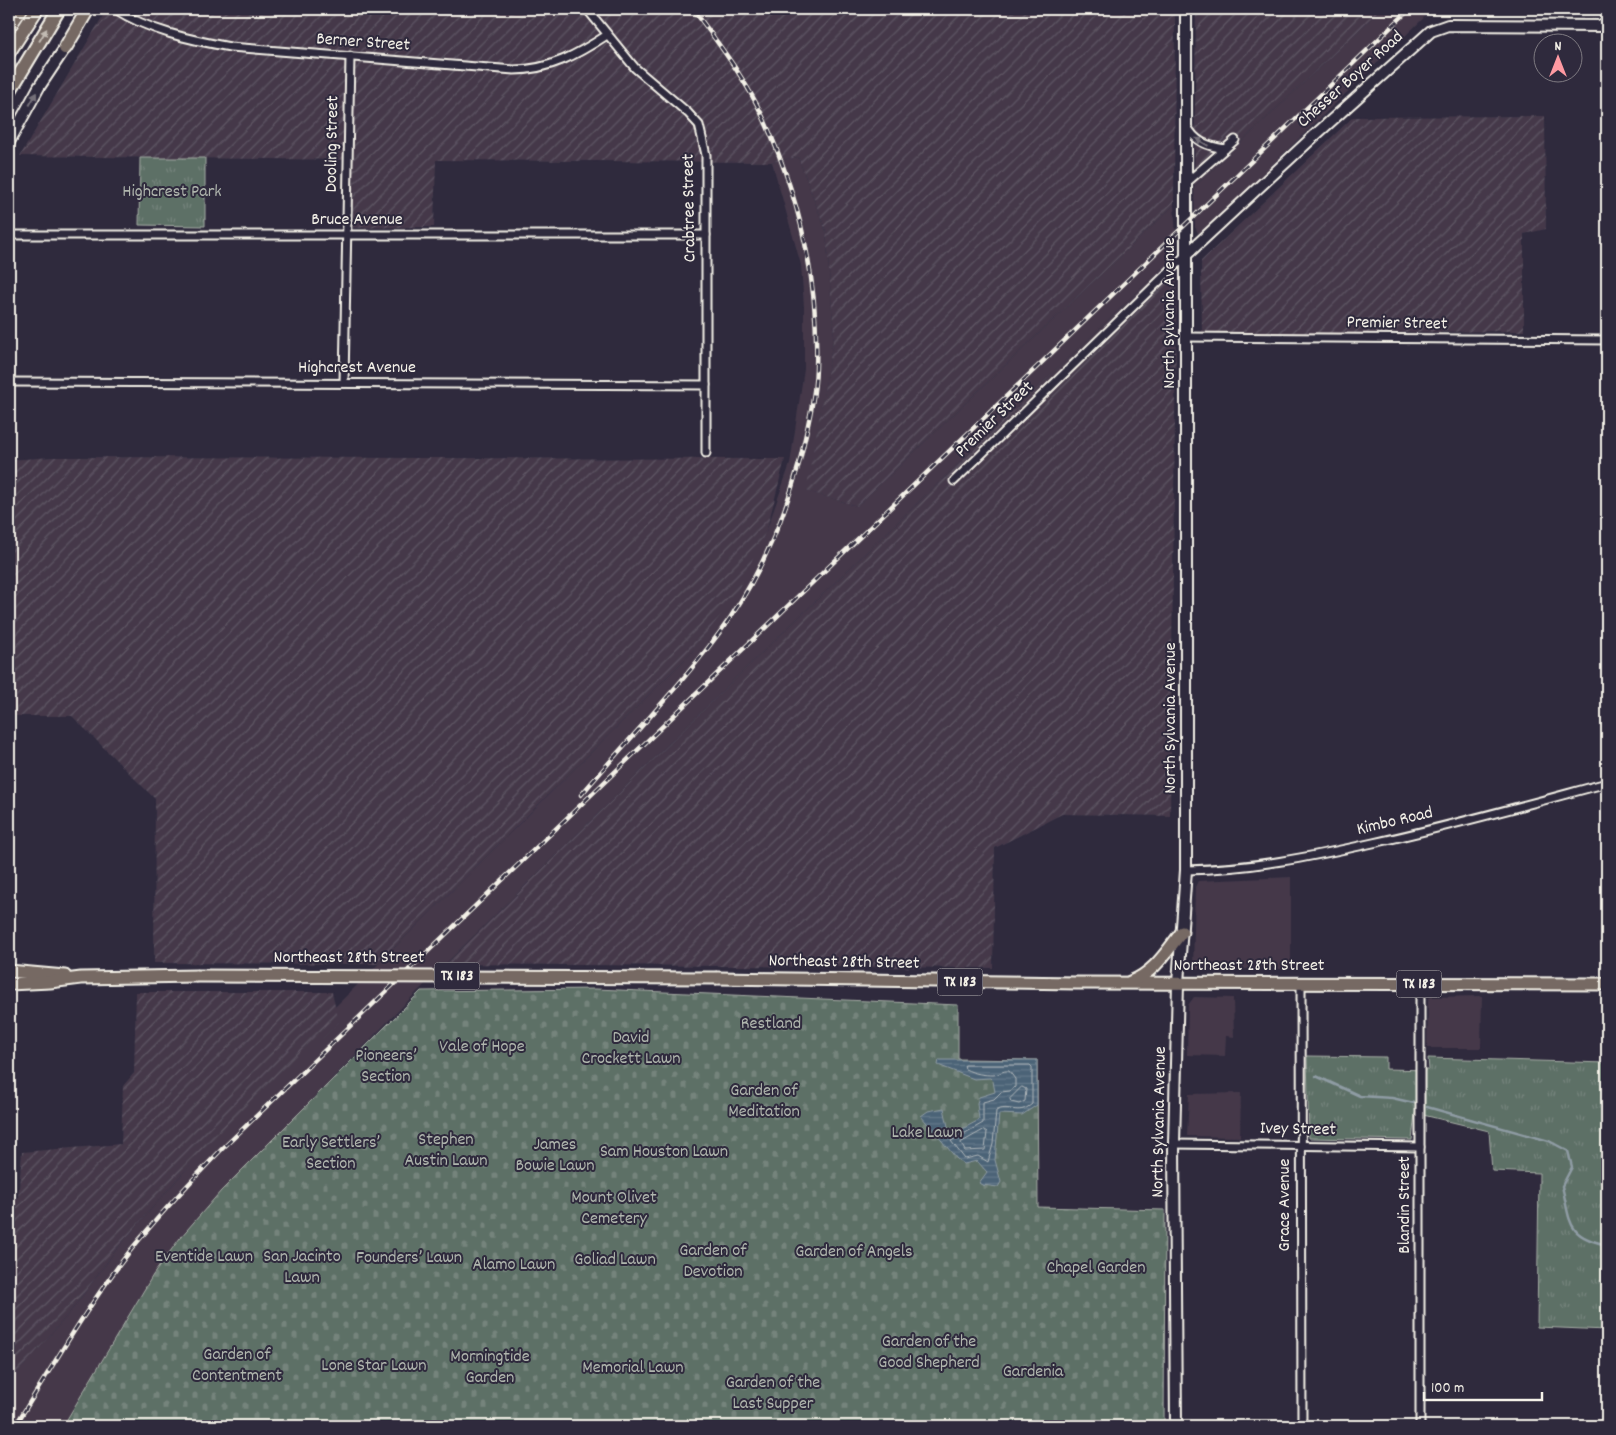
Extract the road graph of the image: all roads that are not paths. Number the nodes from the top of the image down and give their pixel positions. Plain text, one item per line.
1 (21, 9) edge
2 (36, 9) edge
3 (59, 9) edge
4 (90, 9) edge
5 (115, 9) edge
6 (587, 9) edge
7 (1186, 9) edge
8 (1607, 26) edge
9 (9, 27) edge
10 (607, 35) junction
11 (65, 48) joint
12 (9, 52) edge
13 (350, 56) junction
14 (9, 92) edge
15 (1186, 125) junction
16 (1235, 140) dead end
17 (9, 142) edge
18 (1225, 149) junction
19 (1186, 183) junction
20 (9, 235) edge
21 (346, 235) junction
22 (706, 235) junction
23 (1186, 255) junction
24 (1187, 336) junction
25 (1607, 340) edge
26 (9, 382) edge
27 (344, 383) junction
28 (706, 385) junction
29 (706, 453) dead end
30 (954, 481) dead end
31 (1607, 783) edge
32 (1186, 870) junction
33 (1182, 932) junction
34 (9, 971) edge
35 (81, 978) junction
36 (1126, 983) junction
37 (1178, 983) junction
38 (1301, 983) junction
39 (9, 984) edge
40 (1420, 984) junction
41 (1607, 984) edge
42 (1174, 1144) junction
43 (1300, 1146) junction
44 (1420, 1146) junction
45 (1176, 1426) edge
46 (1302, 1426) edge
47 (1420, 1426) edge

1 - 9 highway
2 - 12 highway
14 -> 3 highway
4 - 11 highway
5 - 13 street, Berner Street
6 - 10 street, Crabtree Street
7 - 15 main road, North Sylvania Avenue
8 - 23 main road, Chesser Boyer Road
10 - 13 street, Berner Street
10 - 22 street, Crabtree Street
17 -> 11 main road
13 - 21 street, Dooling Street
18 -> 15 street
15 - 19 main road, North Sylvania Avenue
16 - 18 street
18 - 19 street
19 - 23 main road, North Sylvania Avenue
20 - 21 street, Bruce Avenue
21 - 22 street, Bruce Avenue
21 - 27 street, Dooling Street
22 - 28 street, Crabtree Street
23 - 24 main road, North Sylvania Avenue
23 - 30 street, Premier Street
24 - 25 street, Premier Street
24 - 32 main road, North Sylvania Avenue
26 - 27 street, Highcrest Avenue
27 - 28 street, Highcrest Avenue
28 - 29 street, Crabtree Street
31 - 32 street, Kimbo Road
32 - 33 main road, North Sylvania Avenue
33 - 36 main road
33 - 37 main road, North Sylvania Avenue
34 - 35 main road, Northeast 28th Street / TX 183
35 - 36 main road, Northeast 28th Street / TX 183, bridge
35 - 39 main road, Northeast 28th Street / TX 183
36 - 37 main road, Northeast 28th Street / TX 183
37 - 38 main road, Northeast 28th Street / TX 183
37 - 42 main road, North Sylvania Avenue
38 - 40 main road, Northeast 28th Street / TX 183
38 - 43 street, Grace Avenue
40 - 41 main road, Northeast 28th Street / TX 183
40 - 44 street, Blandin Street
42 - 43 street, Ivey Street
42 - 45 main road, North Sylvania Avenue
43 - 44 street, Ivey Street
43 - 46 street, Grace Avenue
44 - 47 street, Blandin Street

